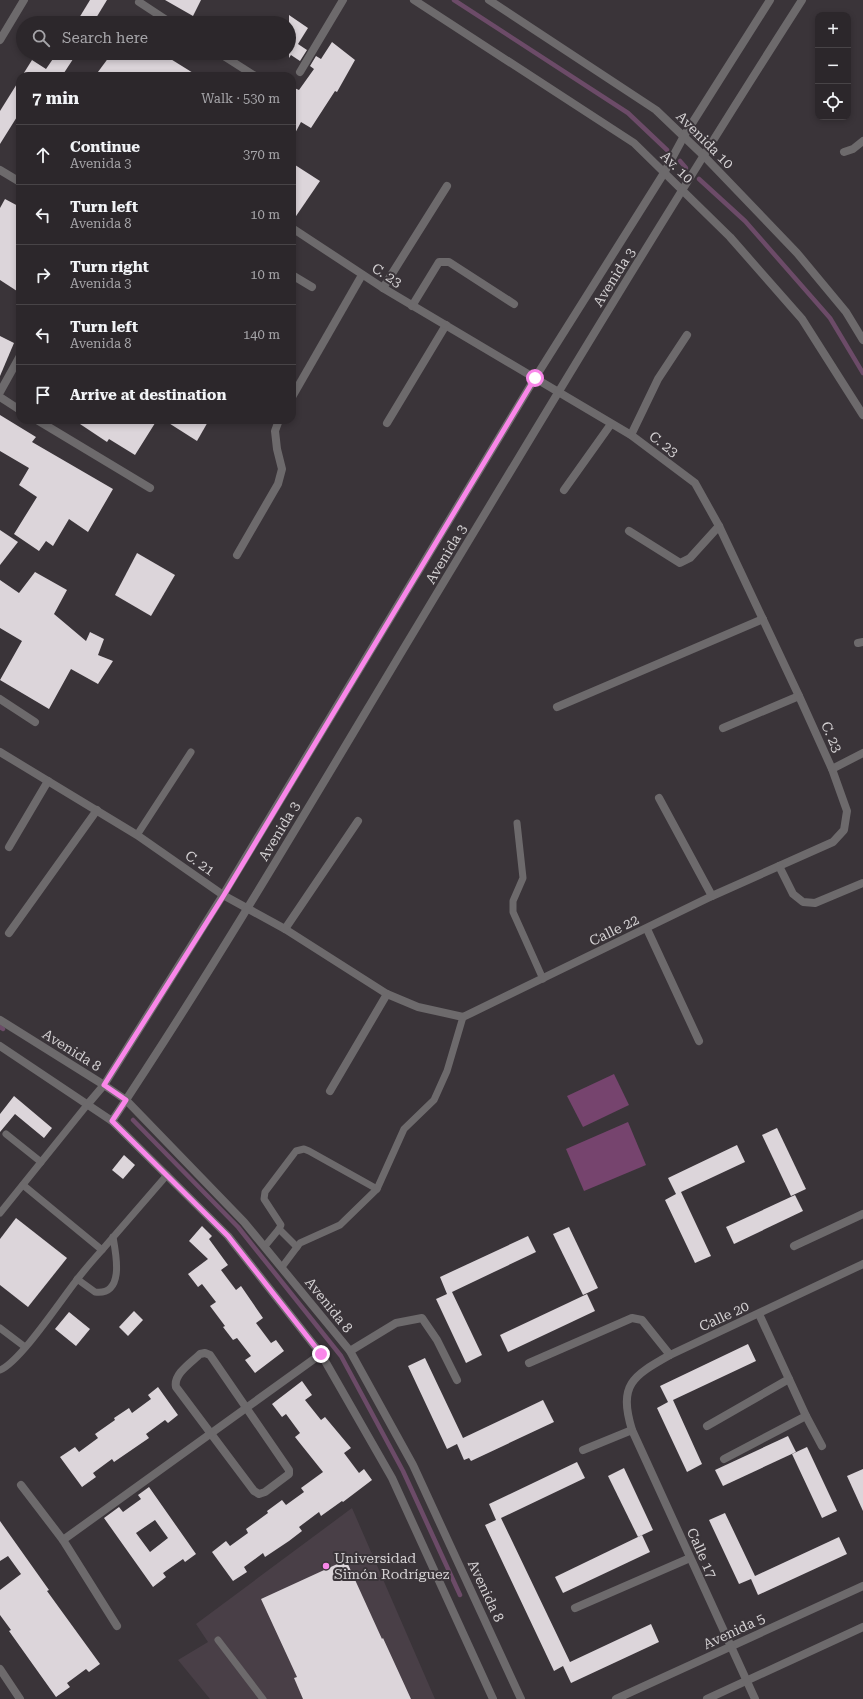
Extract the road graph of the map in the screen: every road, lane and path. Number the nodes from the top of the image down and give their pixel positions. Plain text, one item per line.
1 (24, 0) edge
2 (343, 0) edge
3 (414, 0) edge
4 (489, 0) edge
5 (770, 0) edge
6 (802, 0) edge
7 (138, 2) dead end
8 (161, 16) edge
9 (0, 40) edge
10 (230, 60) edge
11 (249, 72) edge
12 (300, 72) dead end
13 (684, 136) junction
14 (863, 141) edge
15 (844, 152) dead end
16 (703, 155) junction
17 (0, 170) edge
18 (664, 174) junction
19 (16, 180) edge
20 (447, 186) dead end
21 (683, 191) junction
22 (296, 231) edge
23 (362, 275) junction
24 (296, 277) edge
25 (312, 287) dead end
26 (383, 288) junction
27 (514, 304) dead end
28 (412, 306) junction
29 (446, 325) junction
30 (687, 335) dead end
31 (863, 340) edge
32 (16, 363) edge
33 (535, 378) junction
34 (296, 390) edge
35 (0, 392) edge
36 (558, 392) junction
37 (0, 397) edge
38 (16, 407) edge
39 (863, 415) edge
40 (387, 423) dead end
41 (44, 424) edge
42 (278, 424) edge
43 (611, 424) junction
44 (631, 435) junction
45 (150, 488) dead end
46 (564, 490) dead end
47 (719, 526) junction
48 (629, 531) dead end
49 (237, 555) dead end
50 (763, 619) junction
51 (799, 696) junction
52 (0, 699) edge
53 (557, 707) dead end
54 (35, 722) dead end
55 (723, 728) dead end
56 (0, 752) edge
57 (191, 752) dead end
58 (863, 753) edge
59 (832, 769) junction
60 (48, 781) junction
61 (659, 798) dead end
62 (97, 810) junction
63 (358, 821) dead end
64 (517, 823) dead end
65 (844, 830) joint
66 (137, 835) junction
67 (9, 847) dead end
68 (779, 866) junction
69 (863, 883) edge
70 (224, 895) junction
71 (712, 896) junction
72 (247, 909) junction
73 (285, 929) junction
74 (647, 929) junction
75 (9, 933) dead end
76 (543, 979) junction
77 (387, 994) junction
78 (463, 1017) junction
79 (0, 1020) edge
80 (699, 1041) dead end
81 (0, 1046) edge
82 (104, 1085) junction
83 (330, 1091) dead end
84 (126, 1100) junction
85 (87, 1105) junction
86 (112, 1121) junction
87 (6, 1134) dead end
88 (41, 1162) junction
89 (167, 1175) junction
90 (23, 1185) junction
91 (378, 1189) junction
92 (0, 1214) edge
93 (863, 1214) edge
94 (279, 1229) junction
95 (113, 1238) junction
96 (264, 1246) junction
97 (794, 1246) dead end
98 (296, 1247) junction
99 (102, 1250) junction
100 (863, 1264) edge
101 (282, 1267) junction
102 (78, 1279) junction
103 (759, 1314) junction
104 (0, 1328) edge
105 (25, 1347) junction
106 (350, 1351) junction
107 (321, 1354) junction
108 (670, 1355) junction
109 (529, 1363) dead end
110 (0, 1370) edge
111 (789, 1379) junction
112 (457, 1380) dead end
113 (247, 1406) junction
114 (628, 1416) joint
115 (806, 1416) junction
116 (707, 1426) dead end
117 (632, 1430) junction
118 (211, 1434) junction
119 (822, 1446) dead end
120 (582, 1450) dead end
121 (724, 1459) dead end
122 (22, 1485) dead end
123 (63, 1540) junction
124 (690, 1558) junction
125 (863, 1586) edge
126 (575, 1608) dead end
127 (117, 1626) dead end
128 (863, 1627) edge
129 (218, 1640) dead end
130 (731, 1646) junction
131 (0, 1669) edge
132 (746, 1681) junction
133 (20, 1699) edge
134 (263, 1699) edge
135 (493, 1699) edge
136 (521, 1699) edge
137 (616, 1699) edge
138 (707, 1699) edge
139 (755, 1699) edge

1 - 9 street
2 - 12 street
3 - 18 street, Av. 10
4 - 13 street, Avenida 10
5 - 13 street, Avenida 3
6 - 16 street, Avenida 3
7 - 8 street
10 - 11 street
13 - 16 street, Avenida 10
13 - 18 street, Avenida 3
14 - 15 street
16 - 21 street, Avenida 3
16 - 31 street, Avenida 10
17 - 19 street
18 - 21 street, Av. 10
18 - 33 street, Avenida 3
20 - 26 street
21 - 36 street, Avenida 3
21 - 39 street, Av. 10
22 - 23 street, C. 23
23 - 26 street, C. 23
23 - 34 street
24 - 25 street
26 - 28 street, C. 23
27 - 28 street
28 - 29 street, C. 23
29 - 33 street, C. 23
29 - 40 street
30 - 44 street
32 - 35 street
33 - 36 street, C. 23
33 - 70 street, Avenida 3
36 - 43 street, C. 23
36 - 72 street, Avenida 3
37 - 38 street
41 - 45 street
42 - 49 street
43 - 44 street, C. 23
43 - 46 street
44 - 47 street, C. 23
47 - 48 street
47 - 50 street, C. 23
50 - 51 street, C. 23
50 - 53 street
51 - 55 street
51 - 59 street, C. 23
52 - 54 street
56 - 60 street, C. 21
57 - 66 lane
58 - 59 street
59 - 65 street, C. 23
60 - 62 street, C. 21
60 - 67 street
61 - 71 street
62 - 66 street, C. 21
62 - 75 street
63 - 73 street
64 - 76 lane
65 - 68 street, Calle 22
66 - 70 street, C. 21
68 - 69 street
68 - 71 street, Calle 22
70 - 72 street, C. 21
70 - 82 street, Avenida 3
71 - 74 street, Calle 22
72 - 73 street, C. 21
72 - 84 street, Avenida 3
73 - 77 street, C. 21
74 - 76 street, Calle 22
74 - 80 street
76 - 78 street, Calle 22
77 - 78 street
77 - 83 street
78 - 91 lane
79 - 82 street, Avenida 8
81 - 85 street
82 - 84 street, Avenida 8
82 - 85 street, Avenida 3
84 - 86 street, Avenida 3
84 - 96 street, Avenida 8
85 - 86 street
85 - 88 lane
86 - 89 street
87 - 88 lane
88 - 90 lane
89 - 95 lane
89 - 107 street
90 - 92 lane
90 - 99 lane
91 - 94 lane
91 - 98 lane
93 - 97 street
94 - 96 lane
94 - 98 lane
95 - 99 lane
95 - 102 lane
96 - 101 street, Avenida 8
98 - 101 lane
99 - 102 lane
100 - 103 street, Calle 20
101 - 106 street, Avenida 8
102 - 105 lane
103 - 108 street, Calle 20
103 - 111 street
104 - 105 lane
105 - 110 lane
106 - 112 street
106 - 136 street, Avenida 8
107 - 113 street
107 - 135 street
108 - 109 street
108 - 114 street, Calle 20
111 - 115 street
111 - 116 street
113 - 118 street
113 - 118 street
113 - 118 street
114 - 117 street, Calle 17
115 - 119 street
115 - 121 street
117 - 120 street
117 - 124 street, Calle 17
118 - 123 street
122 - 123 street
123 - 127 street
124 - 126 street
124 - 130 street, Calle 17
125 - 130 street, Avenida 5
128 - 132 street
129 - 134 lane
130 - 132 street, Calle 17
130 - 137 street, Avenida 5
131 - 133 street
132 - 138 street
132 - 139 street, Calle 17

